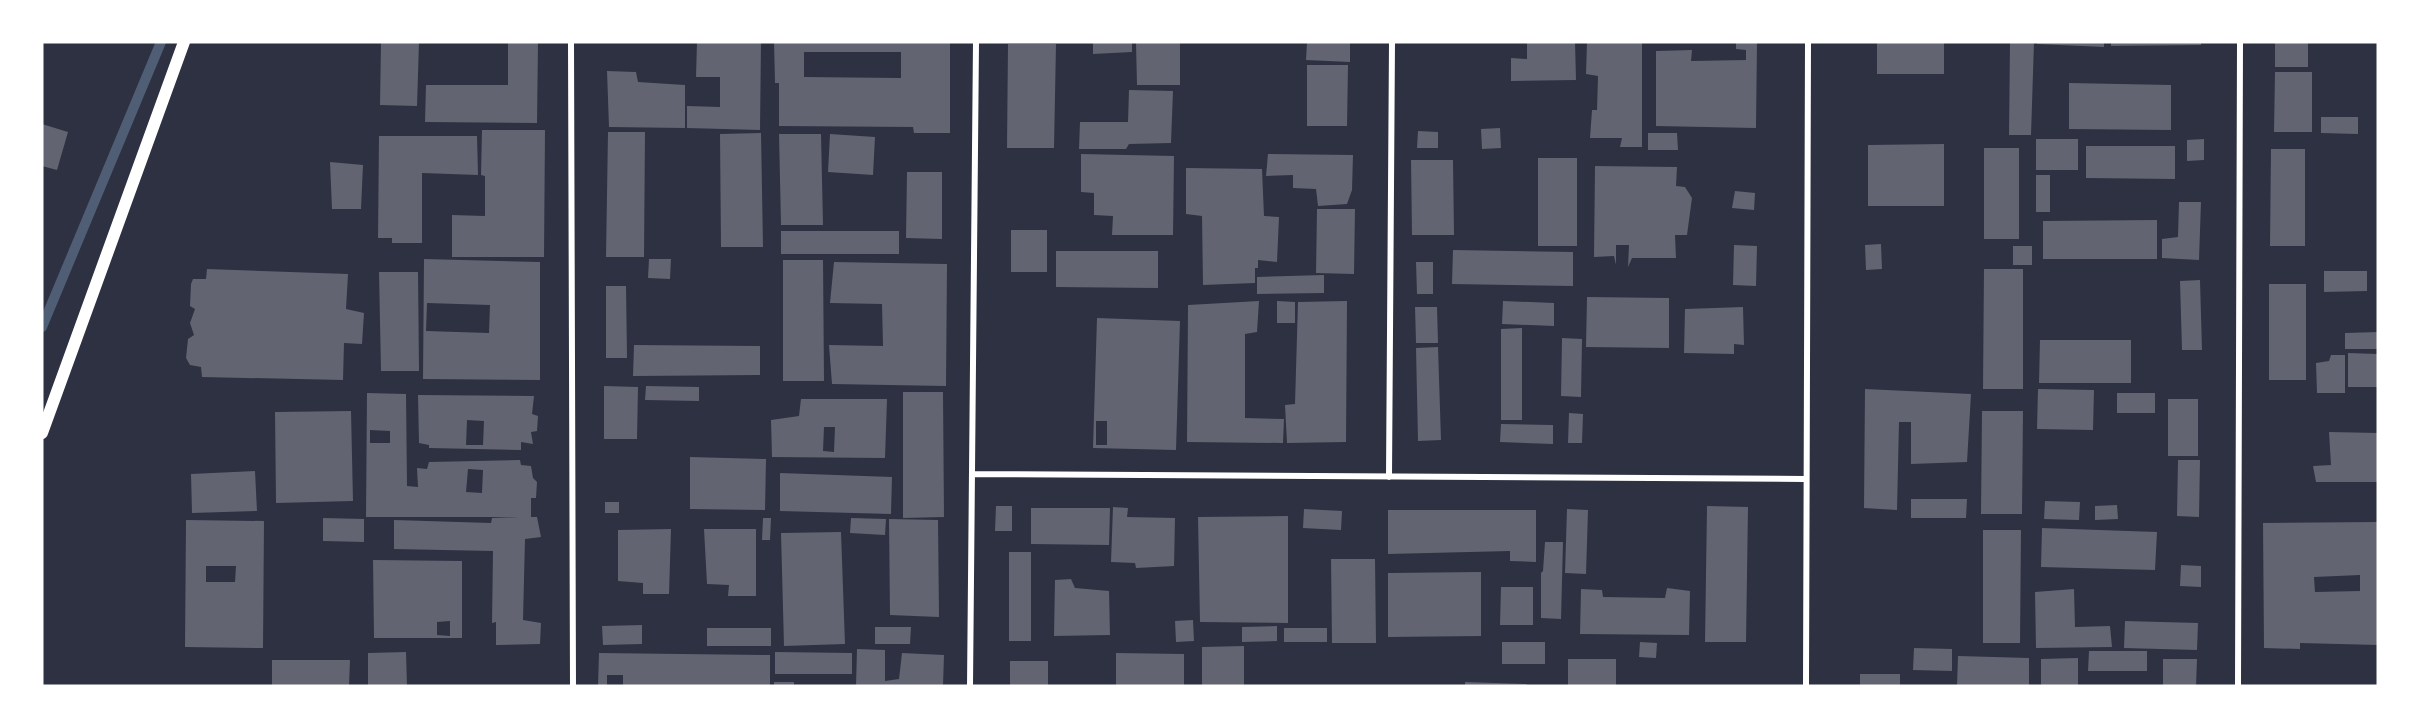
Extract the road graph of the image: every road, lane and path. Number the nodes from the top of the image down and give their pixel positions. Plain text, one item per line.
1 (184, 42) edge
2 (571, 42) edge
3 (976, 42) edge
4 (1392, 42) edge
5 (1808, 42) edge
6 (2240, 42) edge
7 (42, 433) edge
8 (974, 474) junction
9 (1389, 477) junction
10 (1805, 479) junction
11 (573, 686) edge
12 (970, 686) edge
13 (1806, 686) edge
14 (2238, 686) edge

1 - 7 main road
2 - 11 street
3 - 8 street
4 - 9 street
5 - 10 street
6 - 14 street
8 - 9 street
8 - 12 street
9 - 10 street
10 - 13 street

